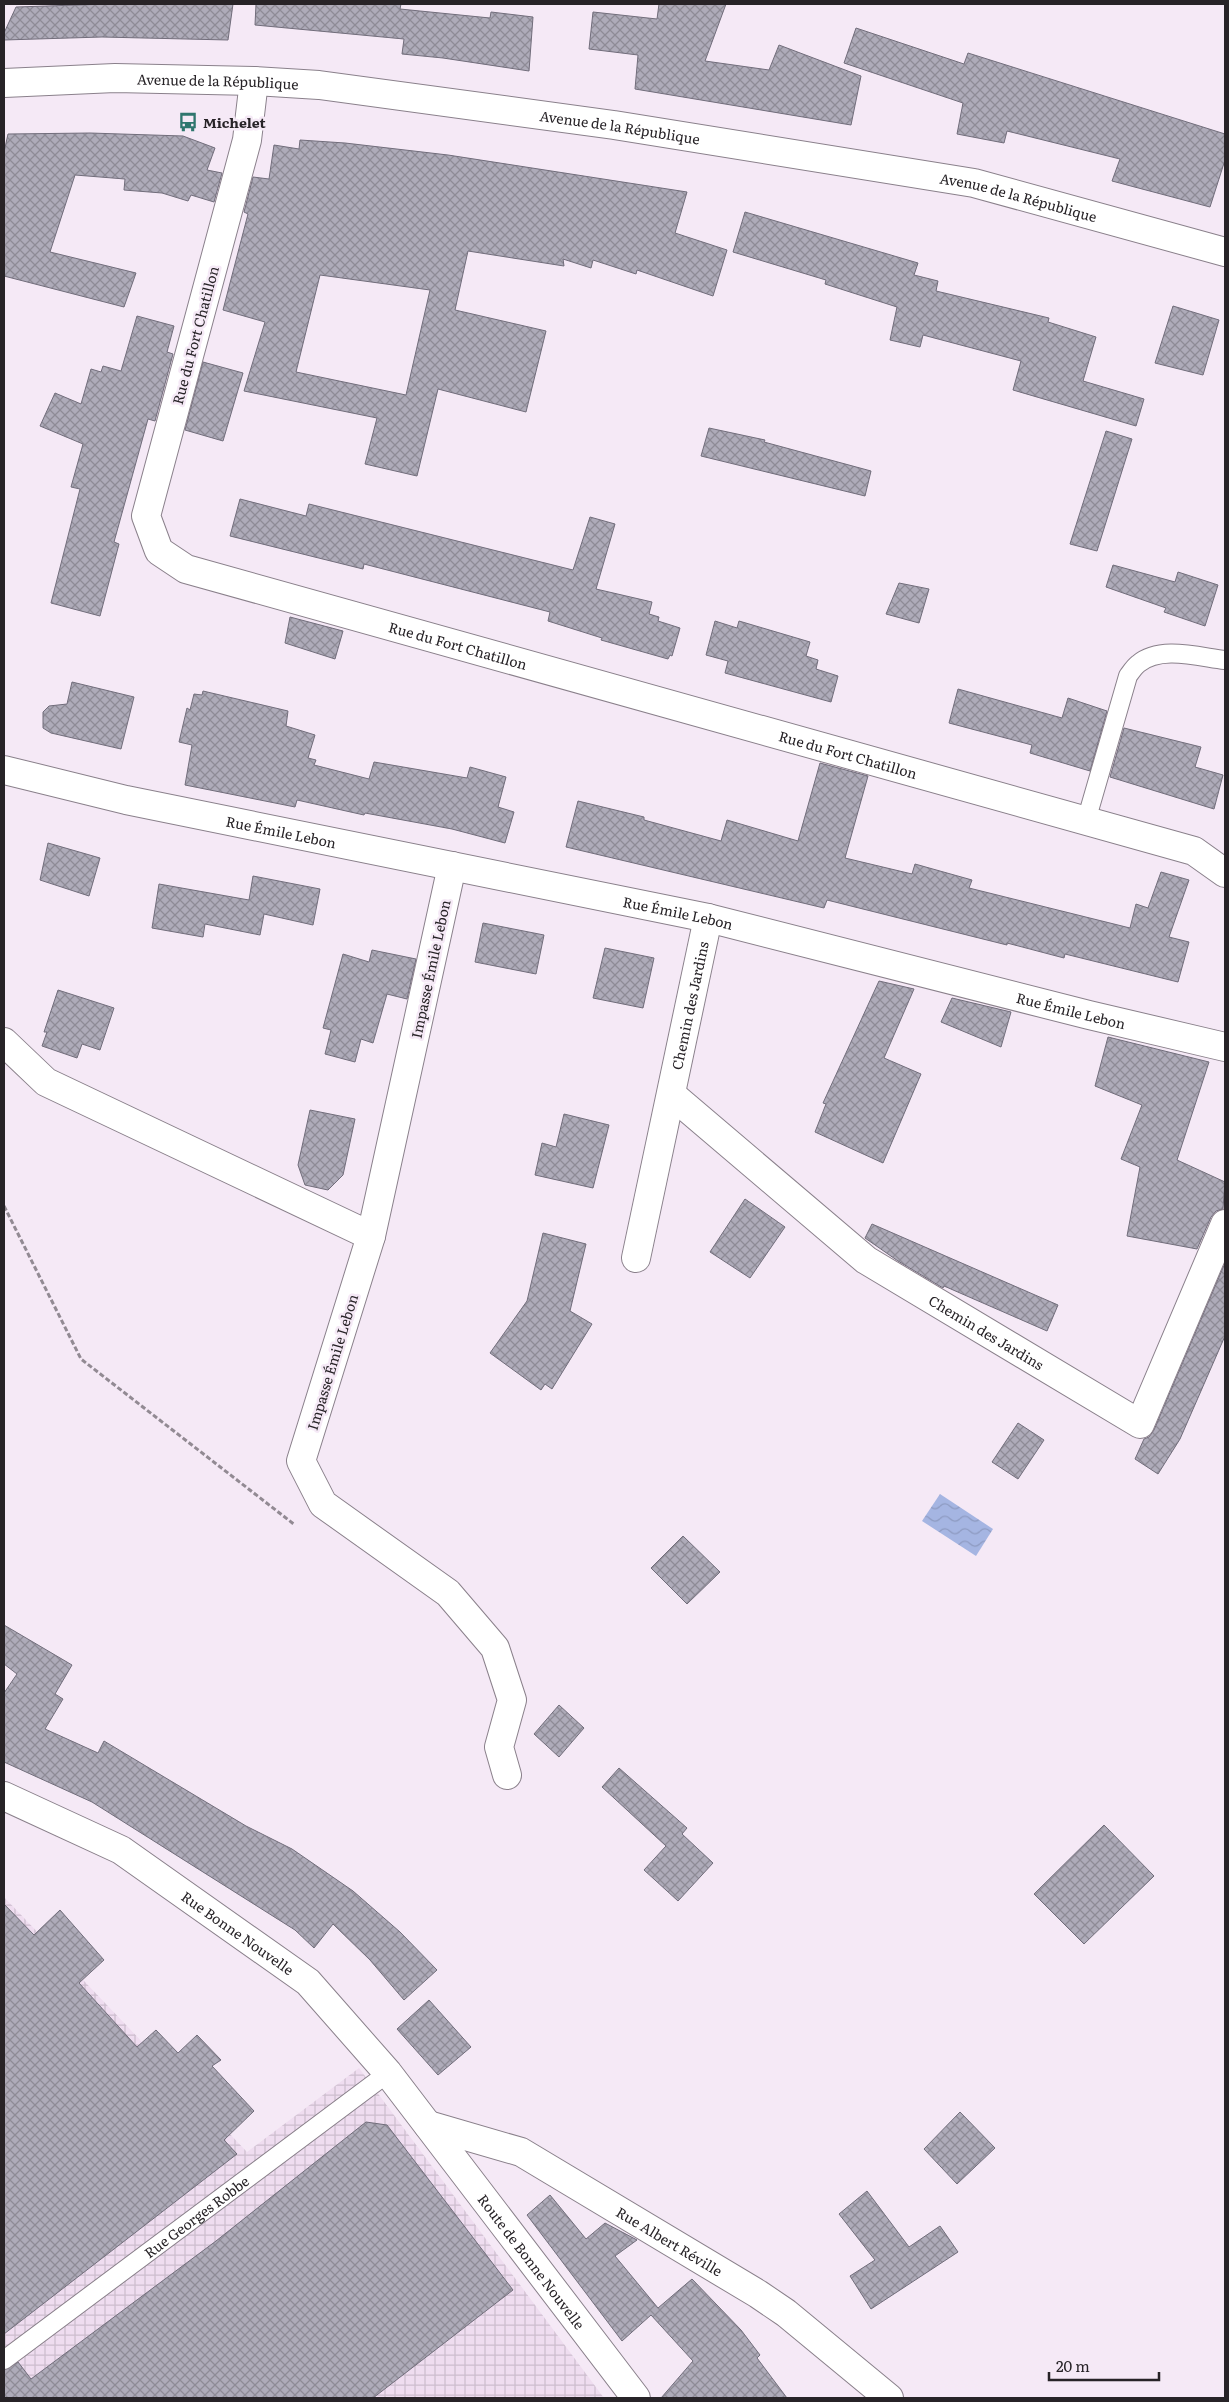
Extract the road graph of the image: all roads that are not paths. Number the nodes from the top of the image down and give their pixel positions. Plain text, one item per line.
1 (254, 81) junction
2 (4, 83) edge
3 (1225, 252) edge
4 (1225, 660) edge
5 (4, 770) edge
6 (1086, 821) junction
7 (452, 866) junction
8 (1225, 873) edge
9 (708, 918) junction
10 (4, 1042) edge
11 (1225, 1047) edge
12 (672, 1095) junction
13 (1225, 1224) edge
14 (371, 1236) junction
15 (636, 1258) dead end
16 (507, 1775) dead end
17 (4, 1796) edge
18 (388, 2072) junction
19 (428, 2125) junction
20 (4, 2360) edge
21 (636, 2398) edge
22 (889, 2398) edge

1 - 2 street, Avenue de la République
1 - 3 street, Avenue de la République
1 - 6 street, Rue du Fort Chatillon
4 - 6 lane
5 - 7 street, Rue Émile Lebon
6 - 8 street, Rue du Fort Chatillon
7 - 9 street, Rue Émile Lebon
7 - 14 street, Impasse Émile Lebon
9 - 11 street, Rue Émile Lebon
9 - 12 street, Chemin des Jardins
10 - 14 street
12 - 13 street, Chemin des Jardins
12 - 15 street, Chemin des Jardins
14 - 16 street, Impasse Émile Lebon
17 - 18 street, Rue Bonne Nouvelle
18 - 19 street, Rue Bonne Nouvelle
18 - 20 lane, Rue Georges Robbe
19 - 21 street, Route de Bonne Nouvelle
19 - 22 street, Rue Albert Réville

